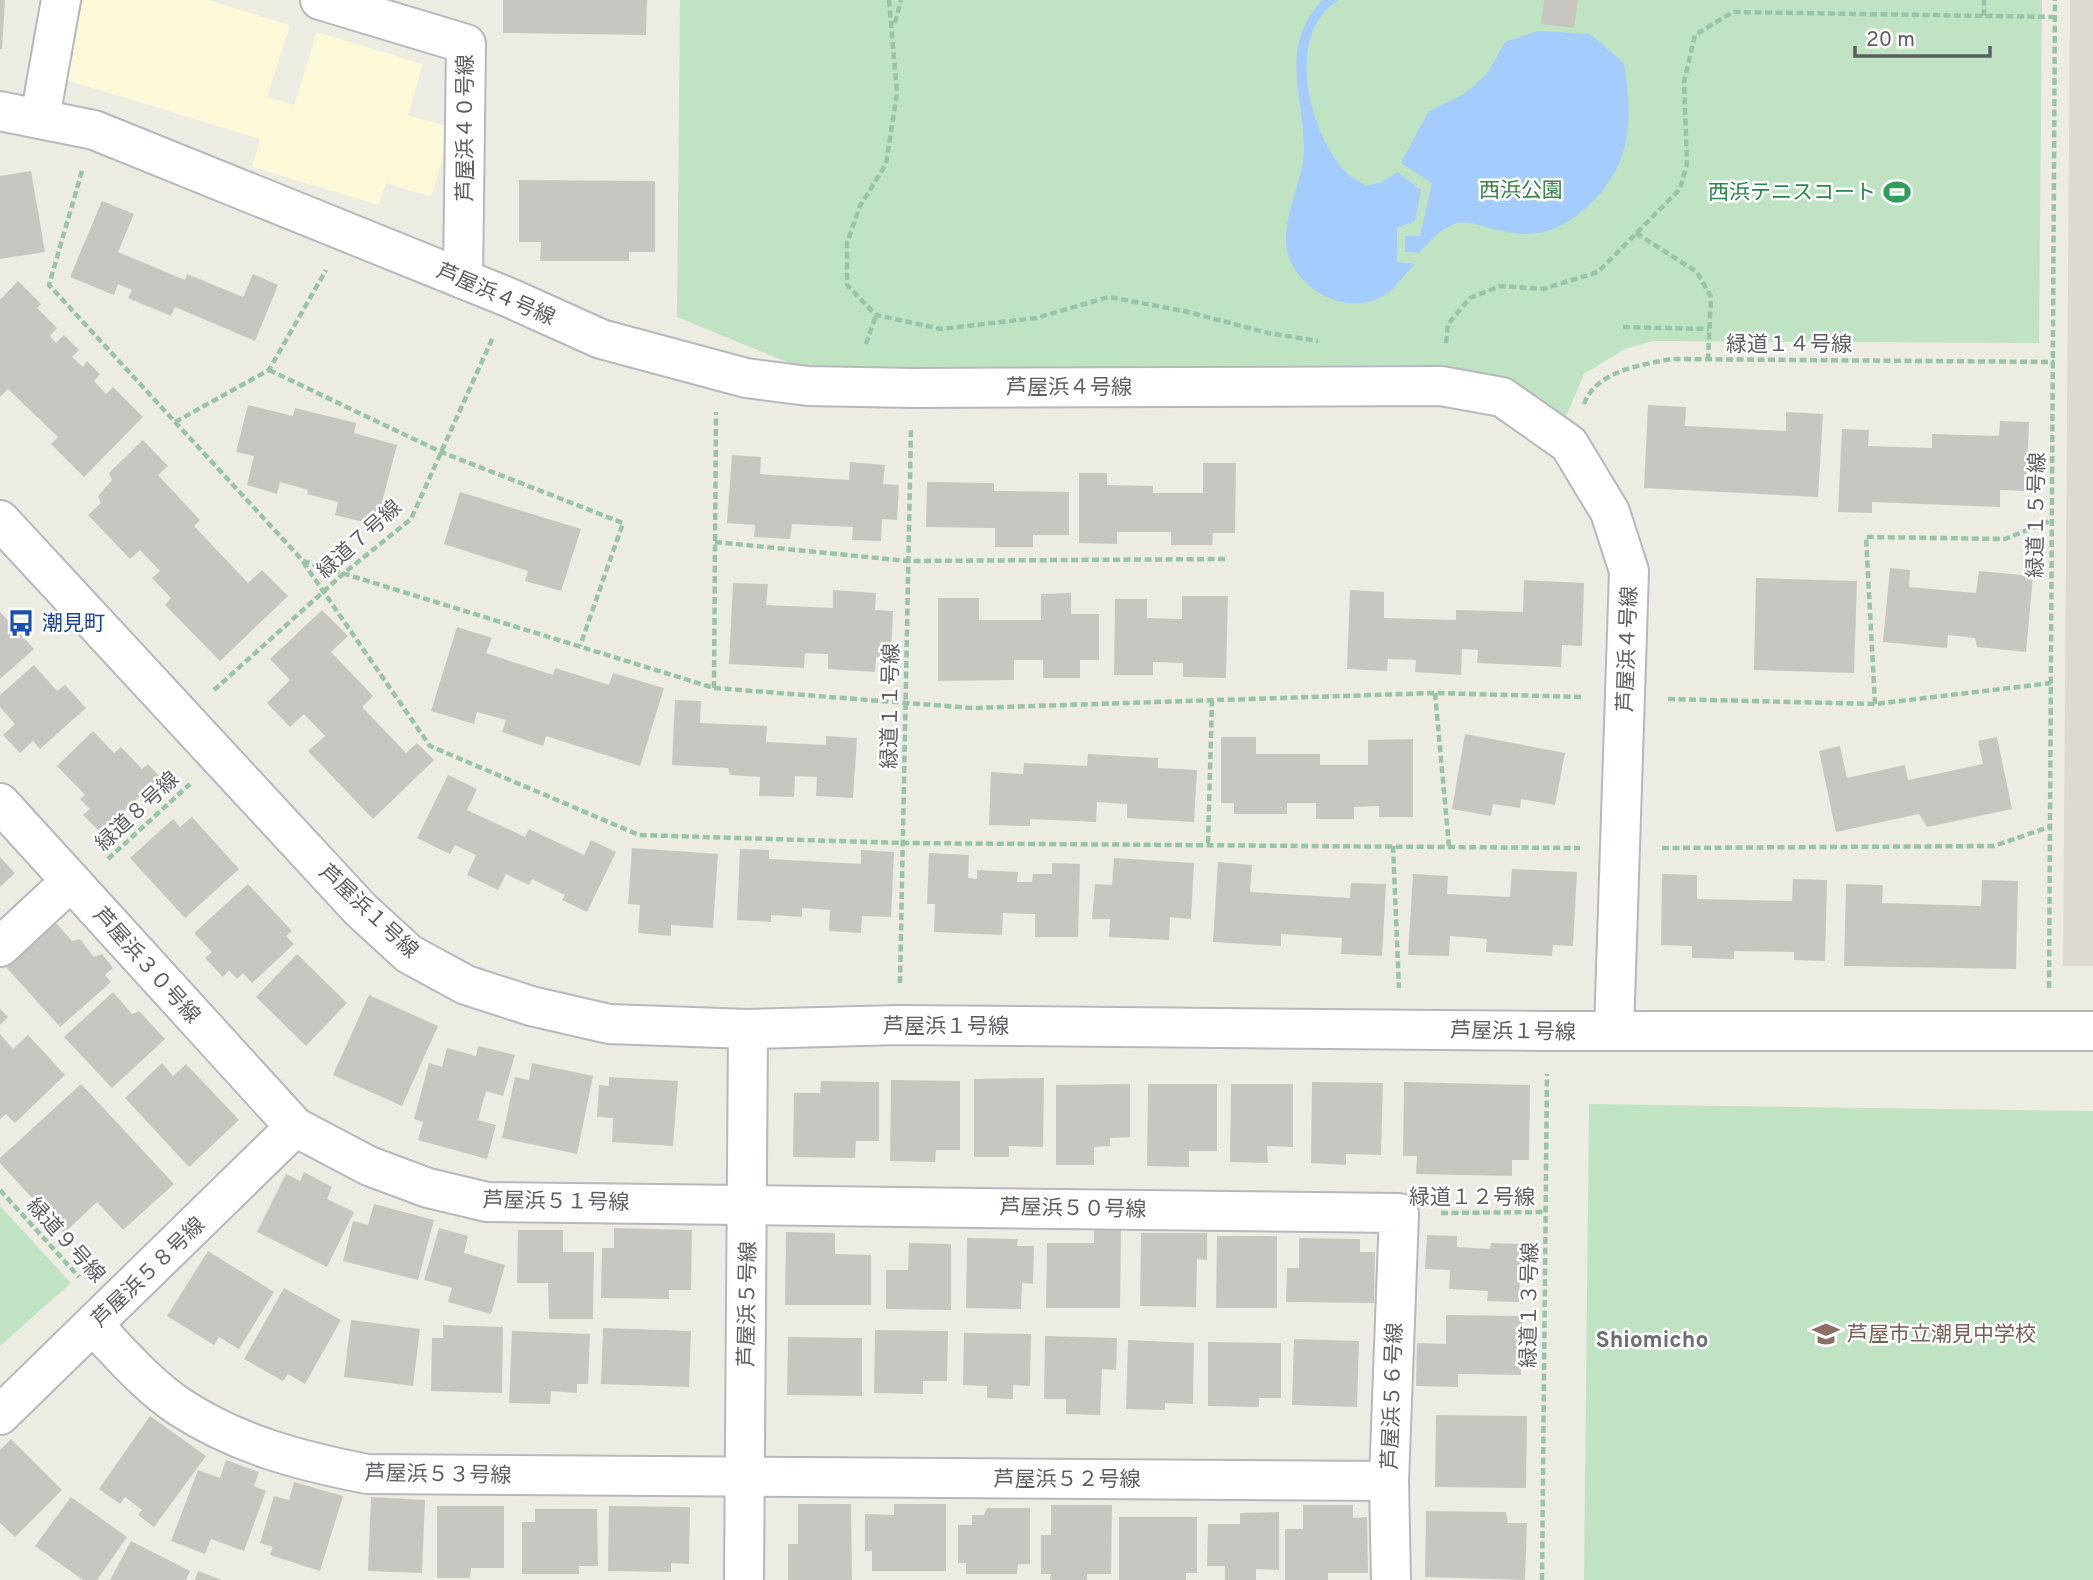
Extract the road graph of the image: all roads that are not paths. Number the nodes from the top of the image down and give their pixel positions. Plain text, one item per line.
1 (61, 0) edge
2 (320, 0) edge
3 (0, 111) edge
4 (40, 118) junction
5 (463, 279) junction
6 (0, 520) edge
7 (0, 803) edge
8 (74, 885) junction
9 (0, 947) edge
10 (748, 1028) junction
11 (1614, 1031) junction
12 (2093, 1031) edge
13 (295, 1127) junction
14 (748, 1203) junction
15 (1399, 1213) joint
16 (102, 1318) junction
17 (0, 1415) edge
18 (744, 1476) junction
19 (1390, 1481) junction
20 (744, 1580) edge
21 (1391, 1580) edge

1 - 4 street
2 - 5 street, 芦屋浜４０号線
3 - 4 street, 芦屋浜４号線
4 - 5 street, 芦屋浜４号線
5 - 11 street, 芦屋浜４号線
6 - 10 street, 芦屋浜１号線
7 - 8 street, 芦屋浜３０号線
8 - 9 street
8 - 13 street, 芦屋浜３０号線
10 - 11 street, 芦屋浜１号線
10 - 14 street, 芦屋浜５号線
11 - 12 street, 芦屋浜１号線
13 - 14 street, 芦屋浜５１号線
13 - 16 street, 芦屋浜５８号線
14 - 15 street, 芦屋浜５０号線
14 - 18 street, 芦屋浜５号線
15 - 19 street, 芦屋浜５６号線
16 - 17 street, 芦屋浜５８号線
16 - 18 street, 芦屋浜５３号線
18 - 19 street, 芦屋浜５２号線
18 - 20 street, 芦屋浜５号線
19 - 21 street, 芦屋浜５６号線

